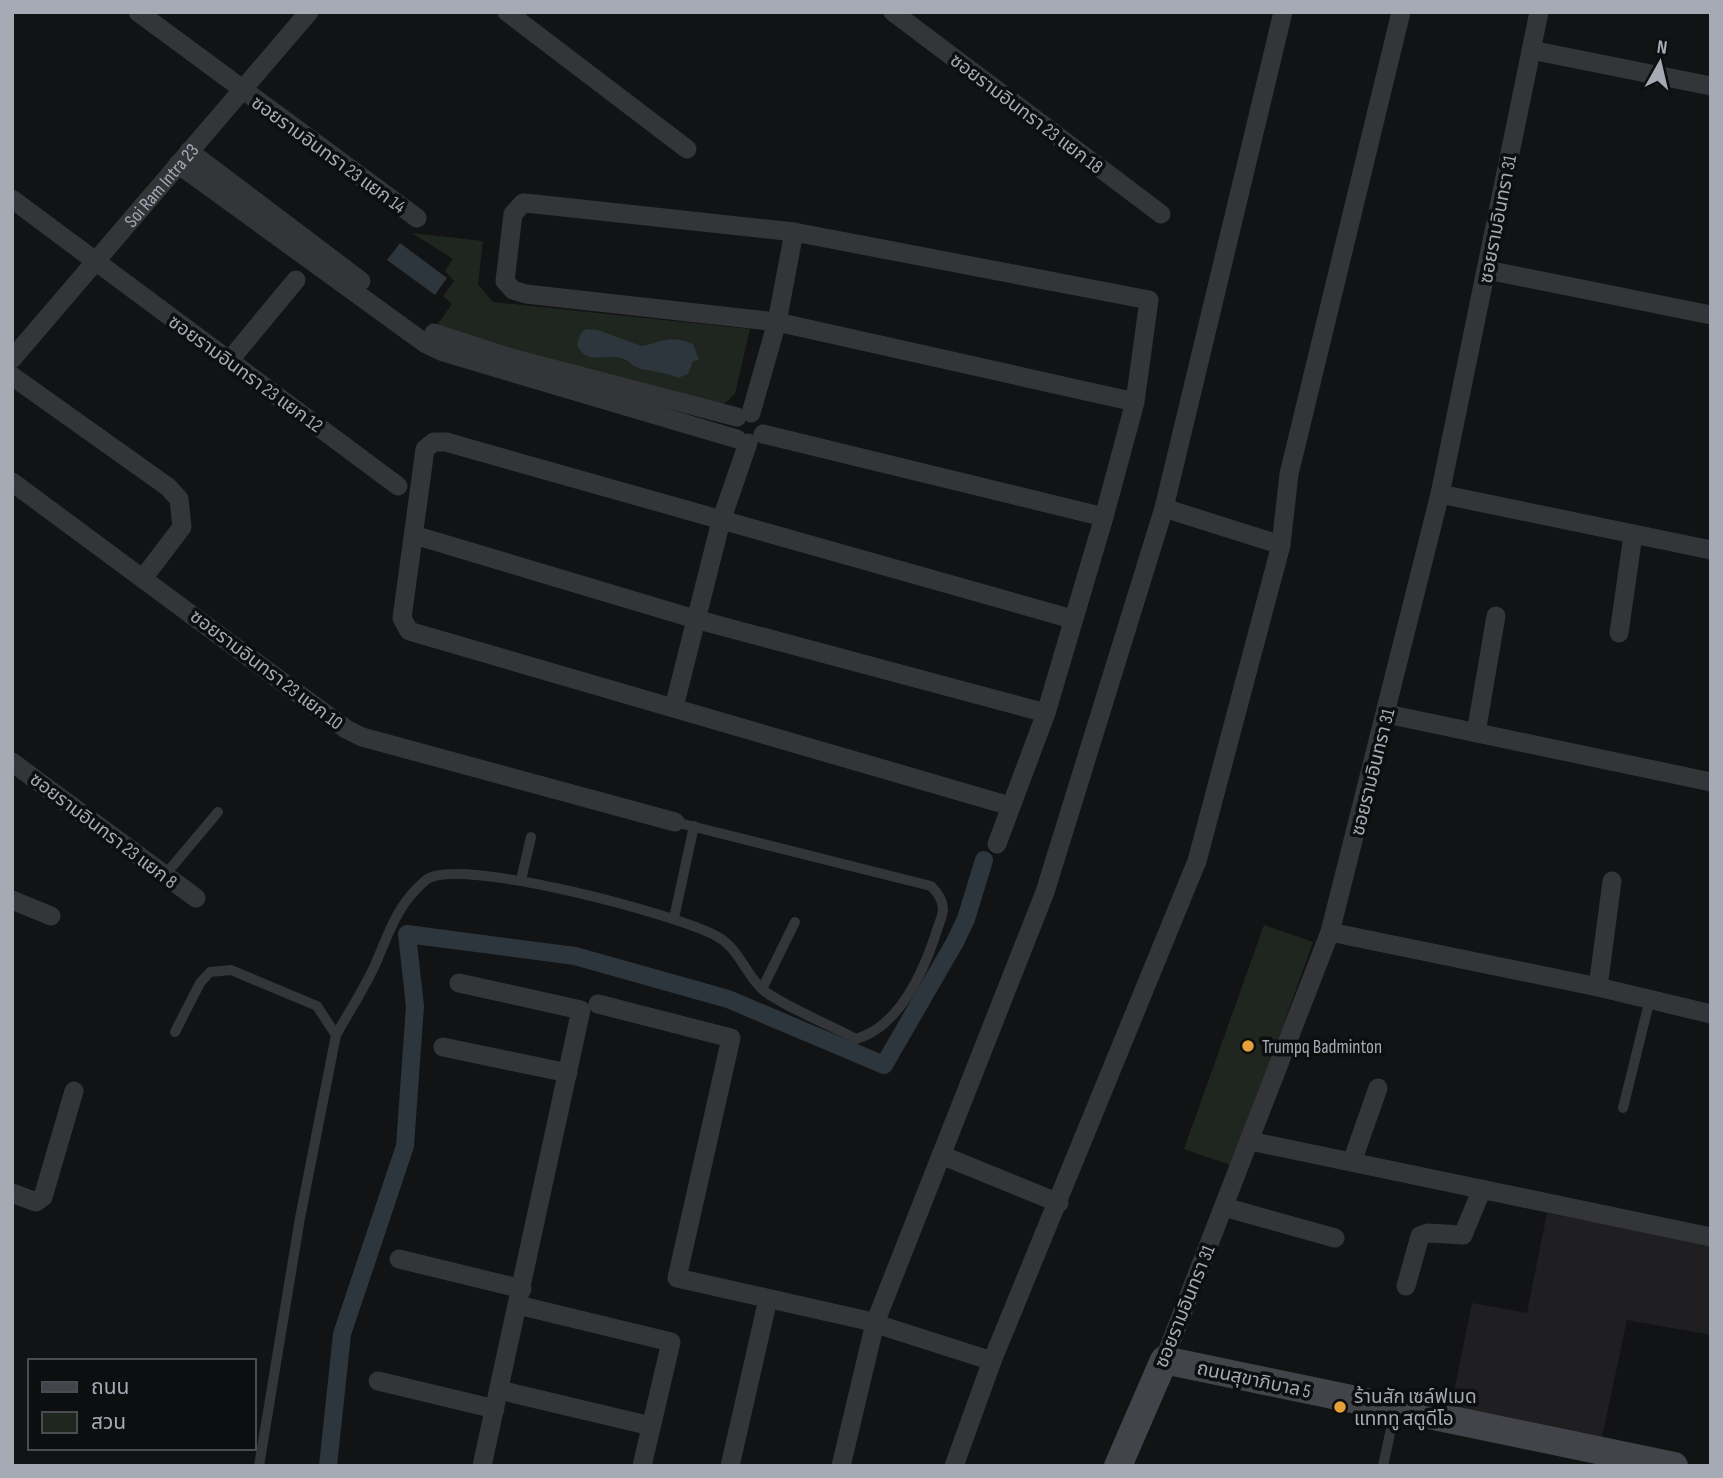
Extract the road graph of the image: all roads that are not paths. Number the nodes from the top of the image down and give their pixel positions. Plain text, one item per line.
1 (138, 12) edge
2 (309, 12) edge
3 (507, 12) edge
4 (893, 12) edge
5 (1283, 12) edge
6 (1401, 12) edge
7 (1539, 12) edge
8 (1531, 50) junction
9 (1711, 86) edge
10 (242, 89) junction
11 (687, 149) dead end
12 (183, 158) junction
13 (12, 200) edge
14 (1161, 214) dead end
15 (417, 218) dead end
16 (794, 232) junction
17 (93, 261) junction
18 (1487, 270) junction
19 (296, 280) dead end
20 (1711, 315) edge
21 (777, 322) junction
22 (12, 359) edge
23 (229, 361) junction
24 (12, 376) edge
25 (1135, 402) junction
26 (744, 415) junction
27 (749, 438) junction
28 (12, 482) edge
29 (398, 486) dead end
30 (1440, 494) junction
31 (1164, 508) junction
32 (1104, 517) junction
33 (721, 521) junction
34 (414, 535) junction
35 (1633, 535) junction
36 (1281, 545) junction
37 (1711, 550) edge
38 (144, 577) junction
39 (1496, 616) dead end
40 (695, 619) junction
41 (1072, 619) junction
42 (1619, 632) dead end
43 (674, 706) junction
44 (1045, 713) junction
45 (1387, 714) junction
46 (1476, 733) junction
47 (12, 762) edge
48 (1711, 782) edge
49 (1010, 806) junction
50 (218, 812) dead end
51 (685, 824) junction
52 (531, 837) dead end
53 (997, 844) dead end
54 (165, 875) junction
55 (521, 880) junction
56 (1612, 881) dead end
57 (196, 898) dead end
58 (12, 900) edge
59 (51, 916) dead end
60 (674, 918) junction
61 (795, 922) dead end
62 (1331, 932) junction
63 (459, 983) dead end
64 (1598, 987) junction
65 (762, 989) junction
66 (1650, 999) junction
67 (598, 1004) dead end
68 (1711, 1014) edge
69 (175, 1032) dead end
70 (336, 1035) junction
71 (443, 1048) dead end
72 (568, 1073) junction
73 (1378, 1088) dead end
74 (74, 1091) dead end
75 (1623, 1108) dead end
76 (1250, 1140) junction
77 (941, 1155) junction
78 (1352, 1162) junction
79 (1482, 1189) junction
80 (12, 1193) edge
81 (1059, 1203) junction
82 (1224, 1207) junction
83 (1711, 1237) edge
84 (1335, 1238) dead end
85 (399, 1259) dead end
86 (1406, 1286) dead end
87 (520, 1297) junction
88 (768, 1299) junction
89 (875, 1323) junction
90 (1164, 1360) junction
91 (992, 1361) junction
92 (378, 1381) dead end
93 (497, 1400) junction
94 (1395, 1409) junction
95 (651, 1426) junction
96 (1655, 1464) edge
97 (259, 1466) edge
98 (482, 1466) edge
99 (642, 1466) edge
100 (730, 1466) edge
101 (841, 1466) edge
102 (954, 1466) edge
103 (1118, 1466) edge
104 (1383, 1466) edge

1 - 10 street, ซอยรามอินทรา 23 แยก 14
2 - 10 street, Soi Ram Intra 23
3 - 11 street
4 - 14 street, ซอยรามอินทรา 23 แยก 18
5 - 31 street
6 - 36 street
7 - 8 street, ซอยรามอินทรา 31
8 - 9 street
8 - 18 street, ซอยรามอินทรา 31
10 - 12 street, Soi Ram Intra 23
10 - 15 street, ซอยรามอินทรา 23 แยก 14
12 - 17 street, Soi Ram Intra 23
12 - 26 street
12 - 27 street
13 - 17 street, ซอยรามอินทรา 23 แยก 12
16 - 21 street
16 - 21 street
16 - 25 street
17 - 22 street, Soi Ram Intra 23
17 - 23 street, ซอยรามอินทรา 23 แยก 12
18 - 20 street
18 - 30 street, ซอยรามอินทรา 31
19 - 23 street
21 - 25 street
21 - 26 street
23 - 29 street, ซอยรามอินทรา 23 แยก 12
24 - 38 street
25 - 32 street
26 - 27 street
26 - 27 street
27 - 32 street
27 - 33 street
28 - 38 street, ซอยรามอินทรา 23 แยก 10
30 - 35 street
30 - 45 street, ซอยรามอินทรา 31
31 - 36 street
31 - 77 street
32 - 41 street
33 - 34 street
33 - 40 street
33 - 41 street
34 - 40 street
34 - 43 street
35 - 37 street
35 - 42 street
36 - 81 street
38 - 51 street, ซอยรามอินทรา 23 แยก 10
39 - 46 street
40 - 43 street
40 - 44 street
41 - 44 street
43 - 49 street
44 - 49 street
45 - 46 street
45 - 62 street, ซอยรามอินทรา 31
46 - 48 street
47 - 54 street, ซอยรามอินทรา 23 แยก 8
49 - 53 street
50 - 54 lane
51 - 60 lane
51 - 65 lane
52 - 55 lane
54 - 57 street, ซอยรามอินทรา 23 แยก 8
55 - 60 lane
55 - 70 lane
56 - 64 street
58 - 59 street
60 - 65 lane
61 - 65 lane
62 - 64 street
62 - 76 street, ซอยรามอินทรา 31
63 - 72 street
64 - 66 street
66 - 68 street
66 - 75 lane
67 - 88 street
69 - 70 lane
70 - 97 lane
71 - 72 street
72 - 87 street
73 - 78 street
74 - 80 street
76 - 78 street
76 - 82 street, ซอยรามอินทรา 31
77 - 81 street
77 - 89 street
78 - 79 street
79 - 83 street
79 - 86 street
81 - 91 street
82 - 84 street
82 - 90 street, ซอยรามอินทรา 31
85 - 87 street
87 - 93 street
87 - 95 street
88 - 89 street
88 - 100 street
89 - 91 street
89 - 101 street
90 - 94 street, ถนนสุขาภิบาล 5
90 - 103 street, ซอยรามอินทรา 31
91 - 102 street
92 - 93 street
93 - 95 street
93 - 98 street
94 - 96 street, ถนนสุขาภิบาล 5
94 - 104 lane
95 - 99 street

